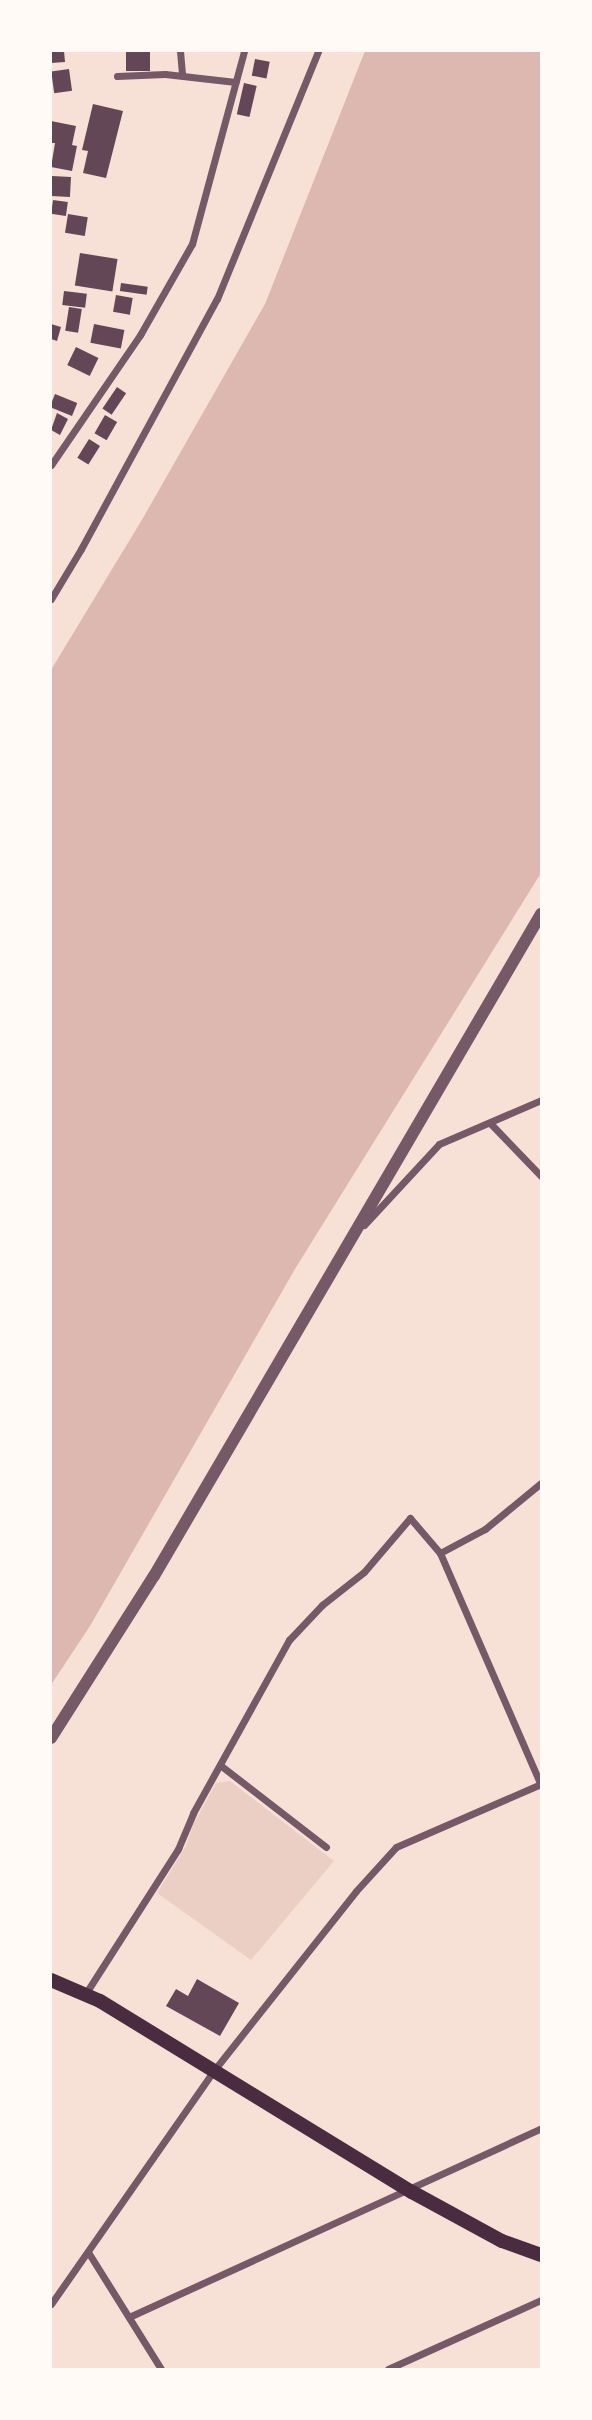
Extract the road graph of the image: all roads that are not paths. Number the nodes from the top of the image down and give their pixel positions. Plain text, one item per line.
1 (180, 51) edge
2 (244, 51) edge
3 (318, 51) edge
4 (182, 75) junction
5 (117, 76) dead end
6 (236, 82) junction
7 (51, 465) edge
8 (51, 599) edge
9 (541, 914) edge
10 (541, 1100) edge
11 (490, 1123) junction
12 (541, 1176) edge
13 (356, 1234) junction
14 (541, 1483) edge
15 (440, 1553) junction
16 (51, 1738) edge
17 (220, 1765) junction
18 (541, 1784) edge
19 (326, 1847) dead end
20 (51, 1980) edge
21 (86, 1993) junction
22 (215, 2068) junction
23 (541, 2128) edge
24 (408, 2189) junction
25 (88, 2252) junction
26 (541, 2255) edge
27 (541, 2300) edge
28 (51, 2304) edge
29 (129, 2317) junction
30 (161, 2369) edge
31 (388, 2369) edge

1 - 4 street
2 - 6 street
3 - 8 street
4 - 5 street
4 - 6 street
6 - 7 street
9 - 13 street
10 - 11 street
11 - 12 street
11 - 13 street
13 - 16 street
14 - 15 street
15 - 17 street
15 - 18 street
17 - 19 street
17 - 21 street
18 - 22 street
20 - 21 main road
21 - 22 main road
22 - 24 main road
22 - 25 street
23 - 24 street
24 - 26 main road
24 - 29 street
25 - 28 street
25 - 29 street
27 - 31 street
29 - 30 street

